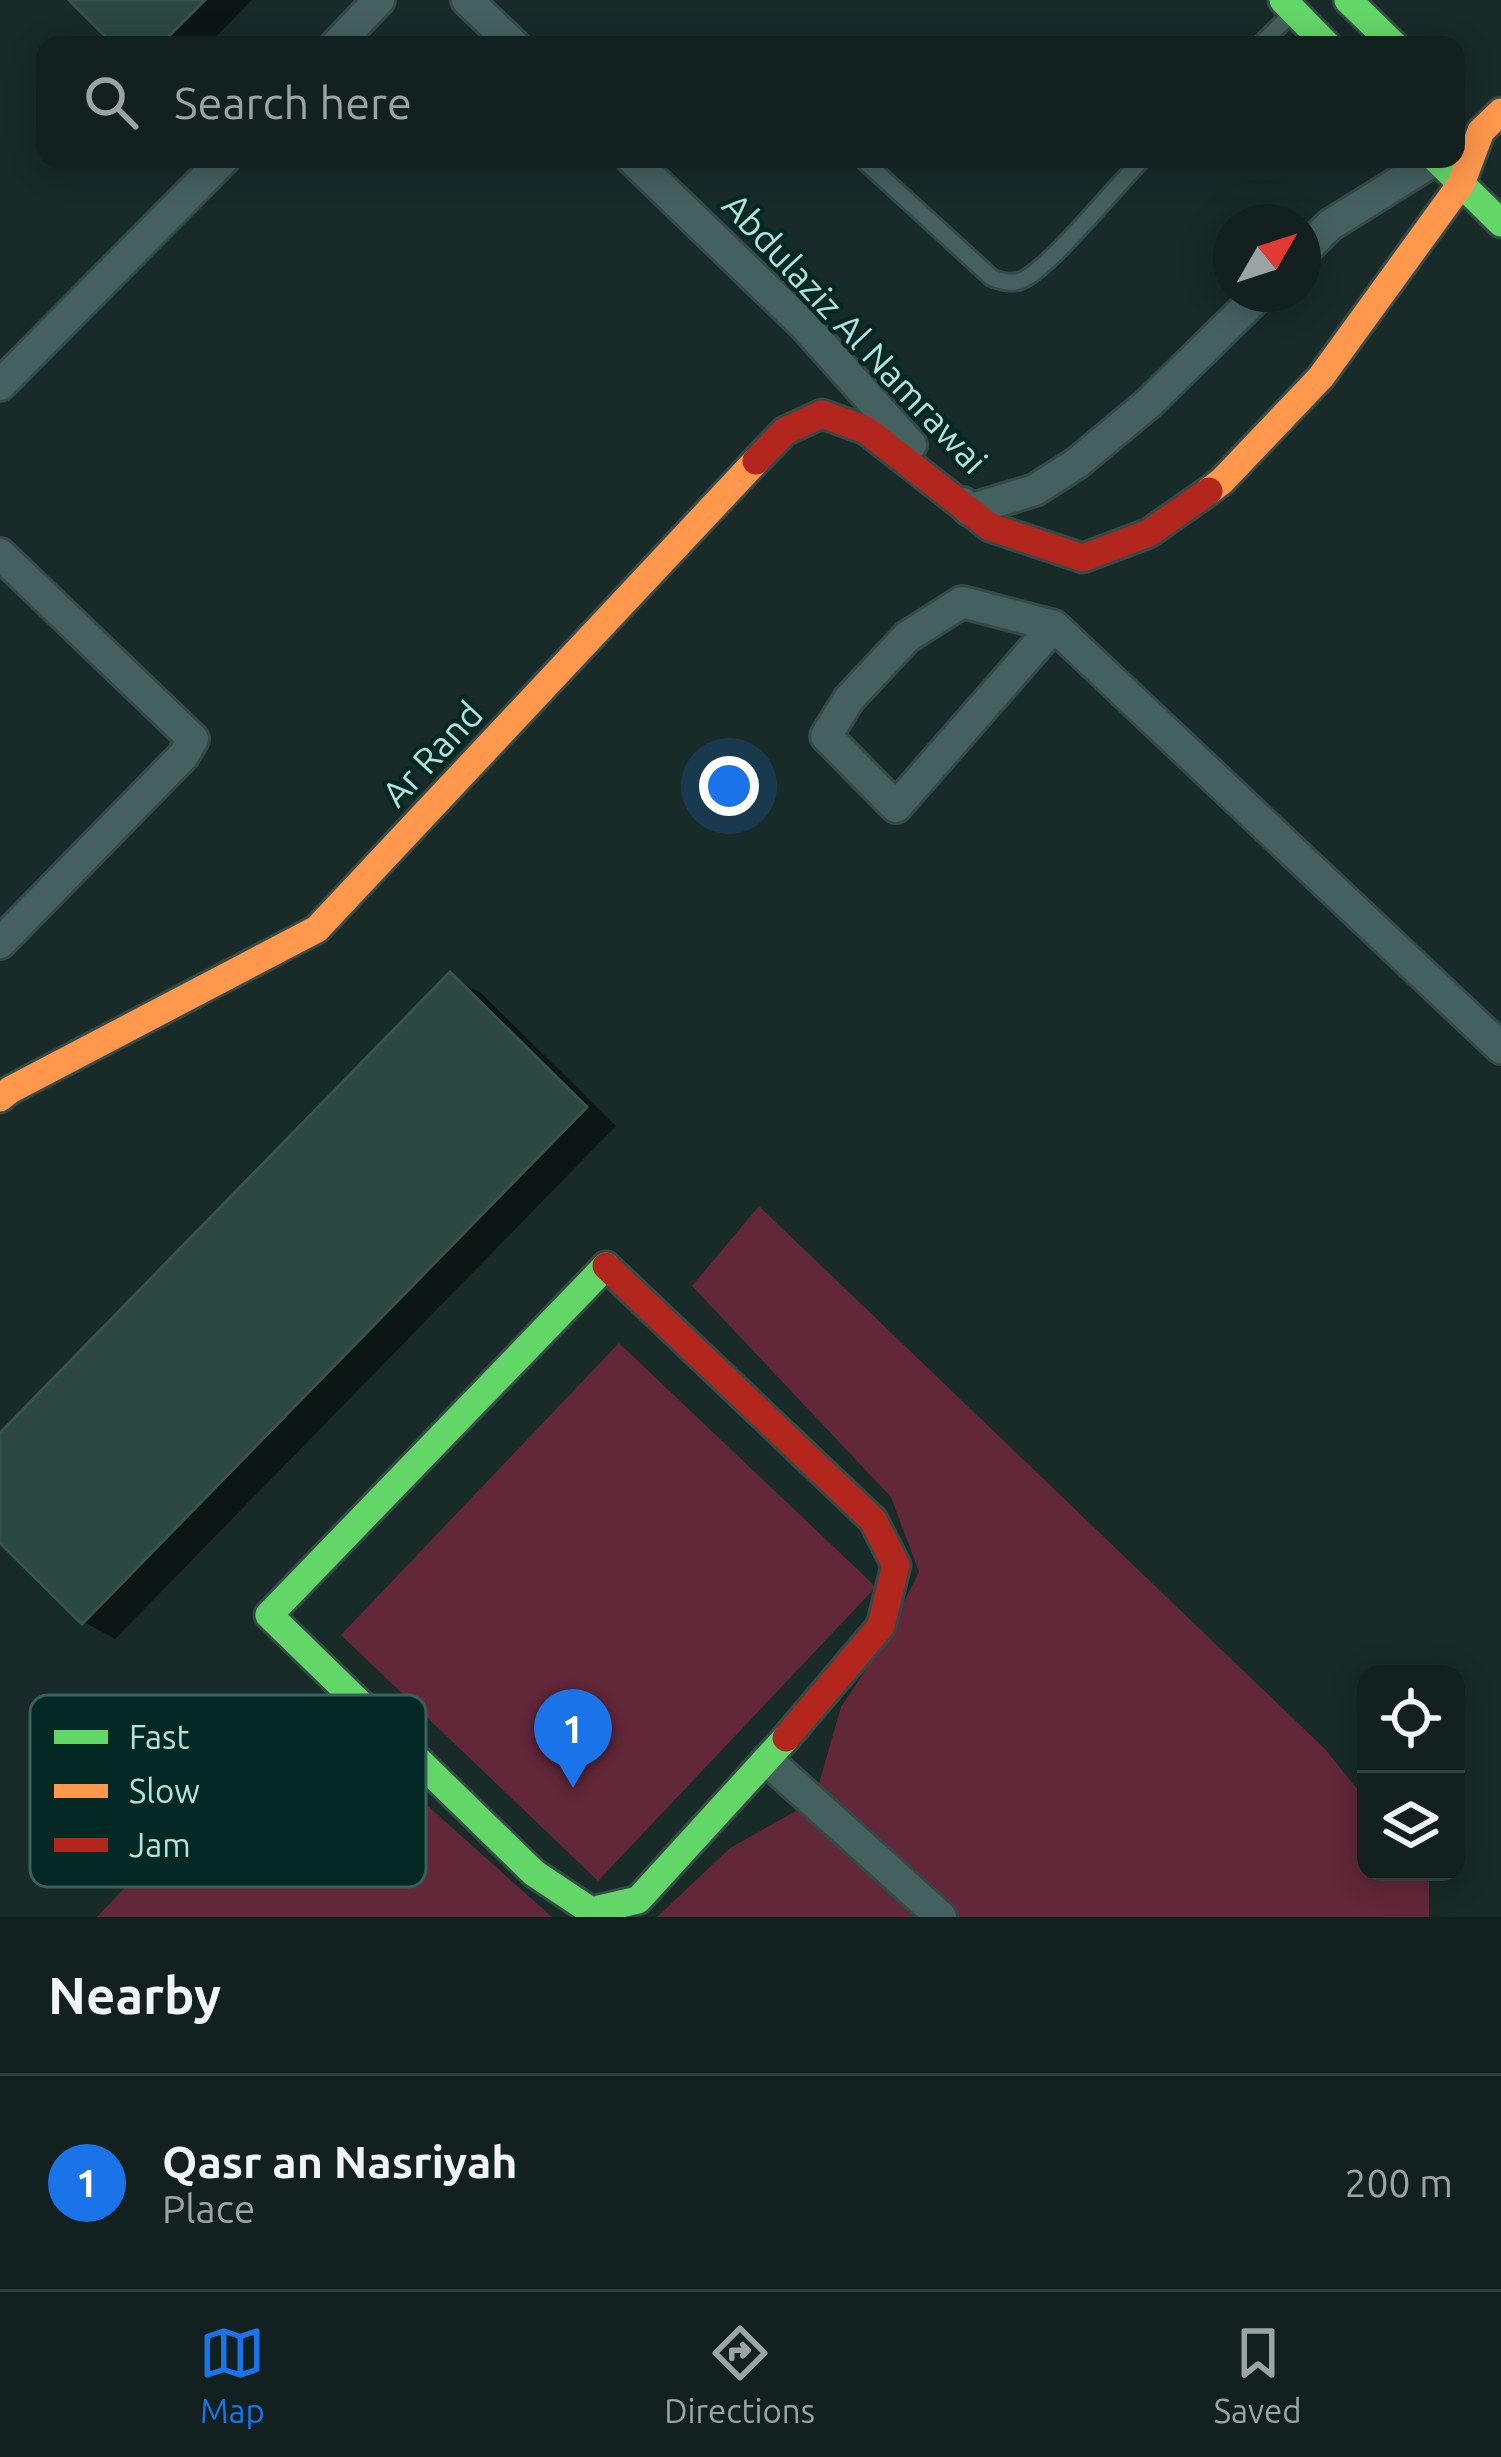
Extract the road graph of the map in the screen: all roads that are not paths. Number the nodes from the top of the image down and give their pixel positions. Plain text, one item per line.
1 (379, 0) edge
2 (467, 0) edge
3 (1348, 0) edge
4 (1289, 6) edge
5 (345, 36) edge
6 (505, 36) edge
7 (1267, 36) edge
8 (1318, 36) edge
9 (1385, 36) edge
10 (1485, 135) edge
11 (215, 168) edge
12 (641, 168) edge
13 (872, 168) edge
14 (1135, 168) edge
15 (1422, 168) edge
16 (1445, 168) edge
17 (1461, 184) junction
18 (1501, 223) edge
19 (1321, 234) edge
20 (1242, 312) edge
21 (0, 385) edge
22 (866, 430) joint
23 (969, 510) junction
24 (0, 554) edge
25 (1054, 626) junction
26 (0, 943) edge
27 (1501, 1048) edge
28 (0, 1098) edge
29 (351, 1695) edge
30 (766, 1760) junction
31 (426, 1768) edge
32 (941, 1917) edge

1 - 5 street
2 - 6 street
3 - 9 street
4 - 7 lane
4 - 8 street
10 - 17 street, Abdulaziz Al Namrawai
11 - 21 street
12 - 23 street, Abdulaziz Al Namrawai
13 - 14 lane
15 - 19 street
16 - 17 street
17 - 18 street
17 - 23 street, Abdulaziz Al Namrawai
20 - 23 street
22 - 23 street, Abdulaziz Al Namrawai
22 - 28 street, Ar Rand
24 - 26 street
25 - 25 street
25 - 27 street
29 - 30 street
30 - 31 street
30 - 32 street

